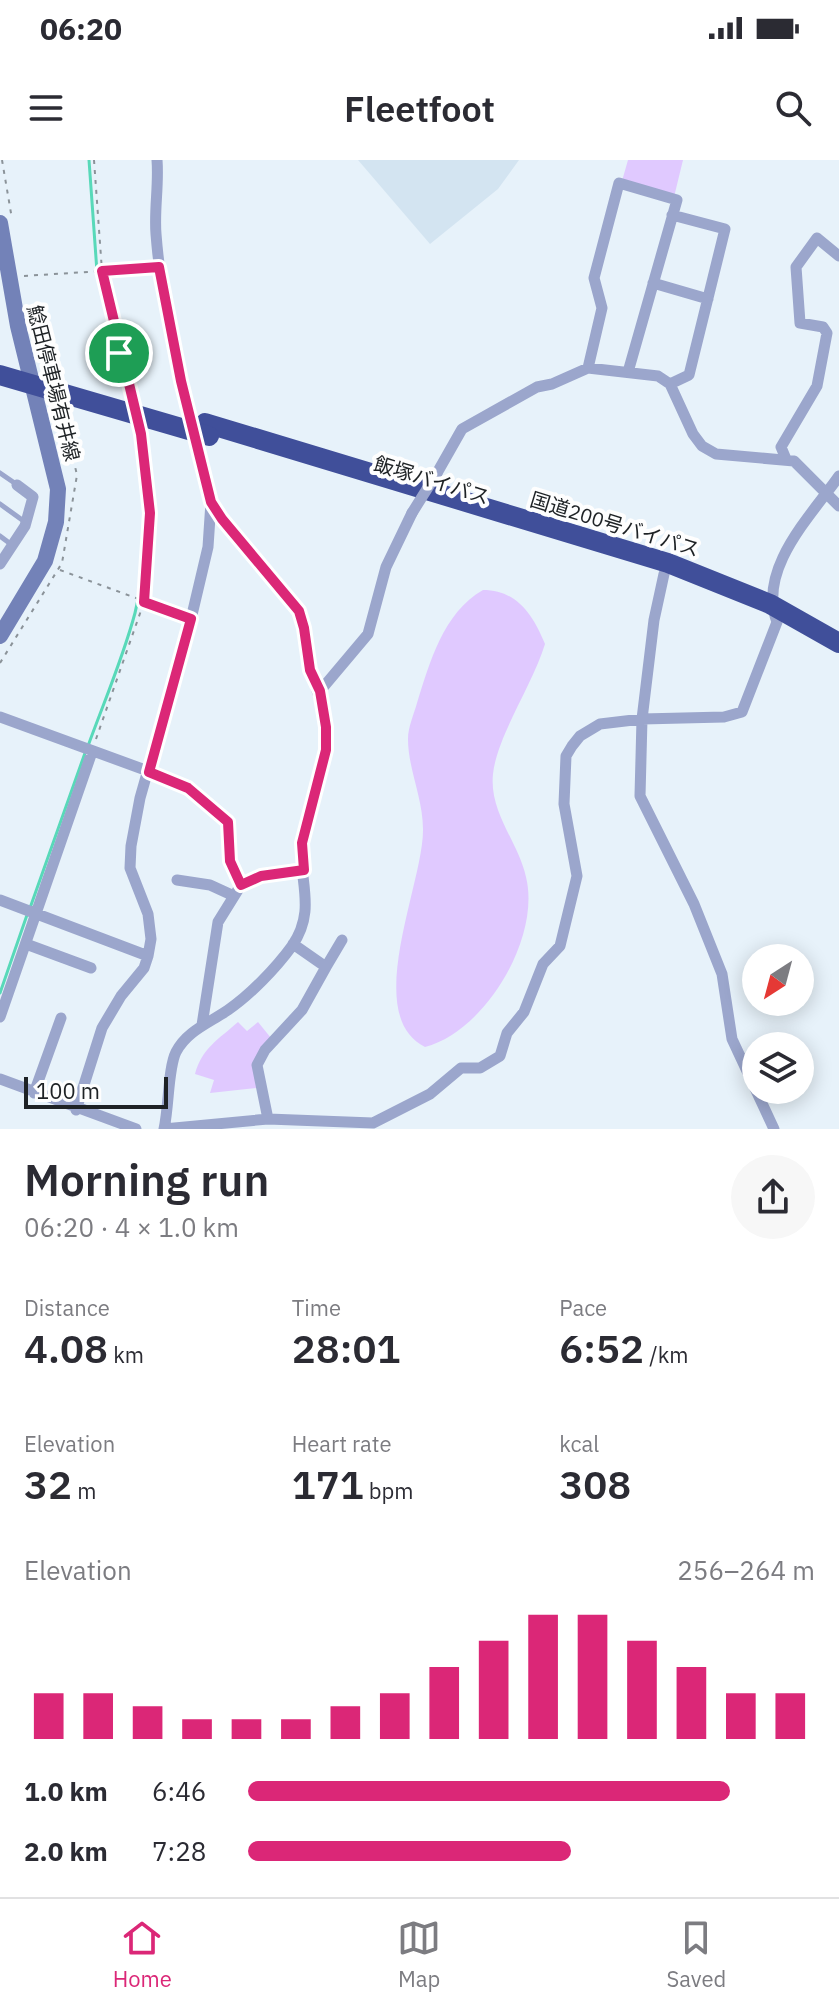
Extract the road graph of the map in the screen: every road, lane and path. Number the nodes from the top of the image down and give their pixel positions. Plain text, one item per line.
1 (94, 160) edge
2 (157, 160) edge
3 (672, 215) junction
4 (0, 223) edge
5 (839, 256) edge
6 (159, 267) junction
7 (102, 271) junction
8 (23, 276) dead end
9 (653, 283) junction
10 (708, 299) junction
11 (0, 364) edge
12 (588, 368) junction
13 (628, 372) junction
14 (0, 375) edge
15 (670, 384) junction
16 (134, 407) dead end
17 (137, 421) dead end
18 (207, 430) junction
19 (786, 459) junction
20 (0, 473) edge
21 (839, 476) edge
22 (17, 485) joint
23 (827, 494) junction
24 (211, 502) junction
25 (0, 504) edge
26 (839, 506) edge
27 (26, 523) junction
28 (0, 536) edge
29 (12, 545) junction
30 (0, 564) edge
31 (59, 570) dead end
32 (664, 574) junction
33 (144, 602) junction
34 (774, 613) junction
35 (191, 619) junction
36 (0, 636) edge
37 (839, 643) edge
38 (839, 658) edge
39 (320, 691) junction
40 (0, 717) edge
41 (642, 719) junction
42 (92, 752) junction
43 (149, 772) junction
44 (304, 870) junction
45 (177, 880) dead end
46 (241, 885) junction
47 (234, 896) junction
48 (0, 900) edge
49 (37, 914) junction
50 (342, 940) dead end
51 (26, 944) junction
52 (293, 944) junction
53 (148, 956) junction
54 (326, 967) junction
55 (91, 968) dead end
56 (0, 1017) edge
57 (61, 1018) dead end
58 (202, 1025) junction
59 (0, 1079) edge
60 (34, 1093) junction
61 (76, 1110) junction
62 (268, 1119) junction
63 (295, 1125) edge
64 (375, 1126) edge
65 (136, 1129) edge
66 (164, 1129) edge
67 (774, 1129) edge

1 - 7 path
2 - 6 street
3 - 9 street
3 - 10 street
3 - 12 street
4 - 36 main road, 鯰田停車場有井線
5 - 19 street
6 - 7 path
6 - 24 street
7 - 8 path
7 - 16 path
9 - 10 street
9 - 13 street
10 - 15 street
11 - 18 highway, 国道200号バイパス
12 - 13 street
12 - 39 street, bridge
13 - 15 street
14 - 18 highway, 飯塚バイパス, bridge
15 - 19 street
17 - 33 path
18 - 32 highway, 飯塚バイパス
18 - 34 highway, 国道200号バイパス
19 - 23 street
20 - 22 lane
21 - 23 street
22 - 27 street
23 - 26 street
23 - 34 street
24 - 35 street
24 - 39 street
25 - 27 lane
27 - 29 street
28 - 29 lane
29 - 30 street
31 - 33 path
32 - 34 highway, 飯塚バイパス
32 - 41 street
33 - 35 path
33 - 42 path
34 - 37 highway, 国道200号バイパス
34 - 38 highway, 飯塚バイパス
34 - 41 street
35 - 43 street
39 - 44 street
40 - 42 street
41 - 64 street
41 - 67 street
42 - 43 street
42 - 49 street
43 - 46 street
43 - 53 street
44 - 46 street
44 - 52 street
45 - 47 street
46 - 47 street
47 - 58 street
48 - 49 street
49 - 51 street
49 - 53 street
50 - 54 street
51 - 55 street
51 - 56 street
52 - 54 street
52 - 58 street
53 - 61 street
54 - 62 street
57 - 60 street
58 - 66 street
59 - 60 street
60 - 61 street
61 - 65 street
62 - 63 street
62 - 66 street
63 - 64 street

